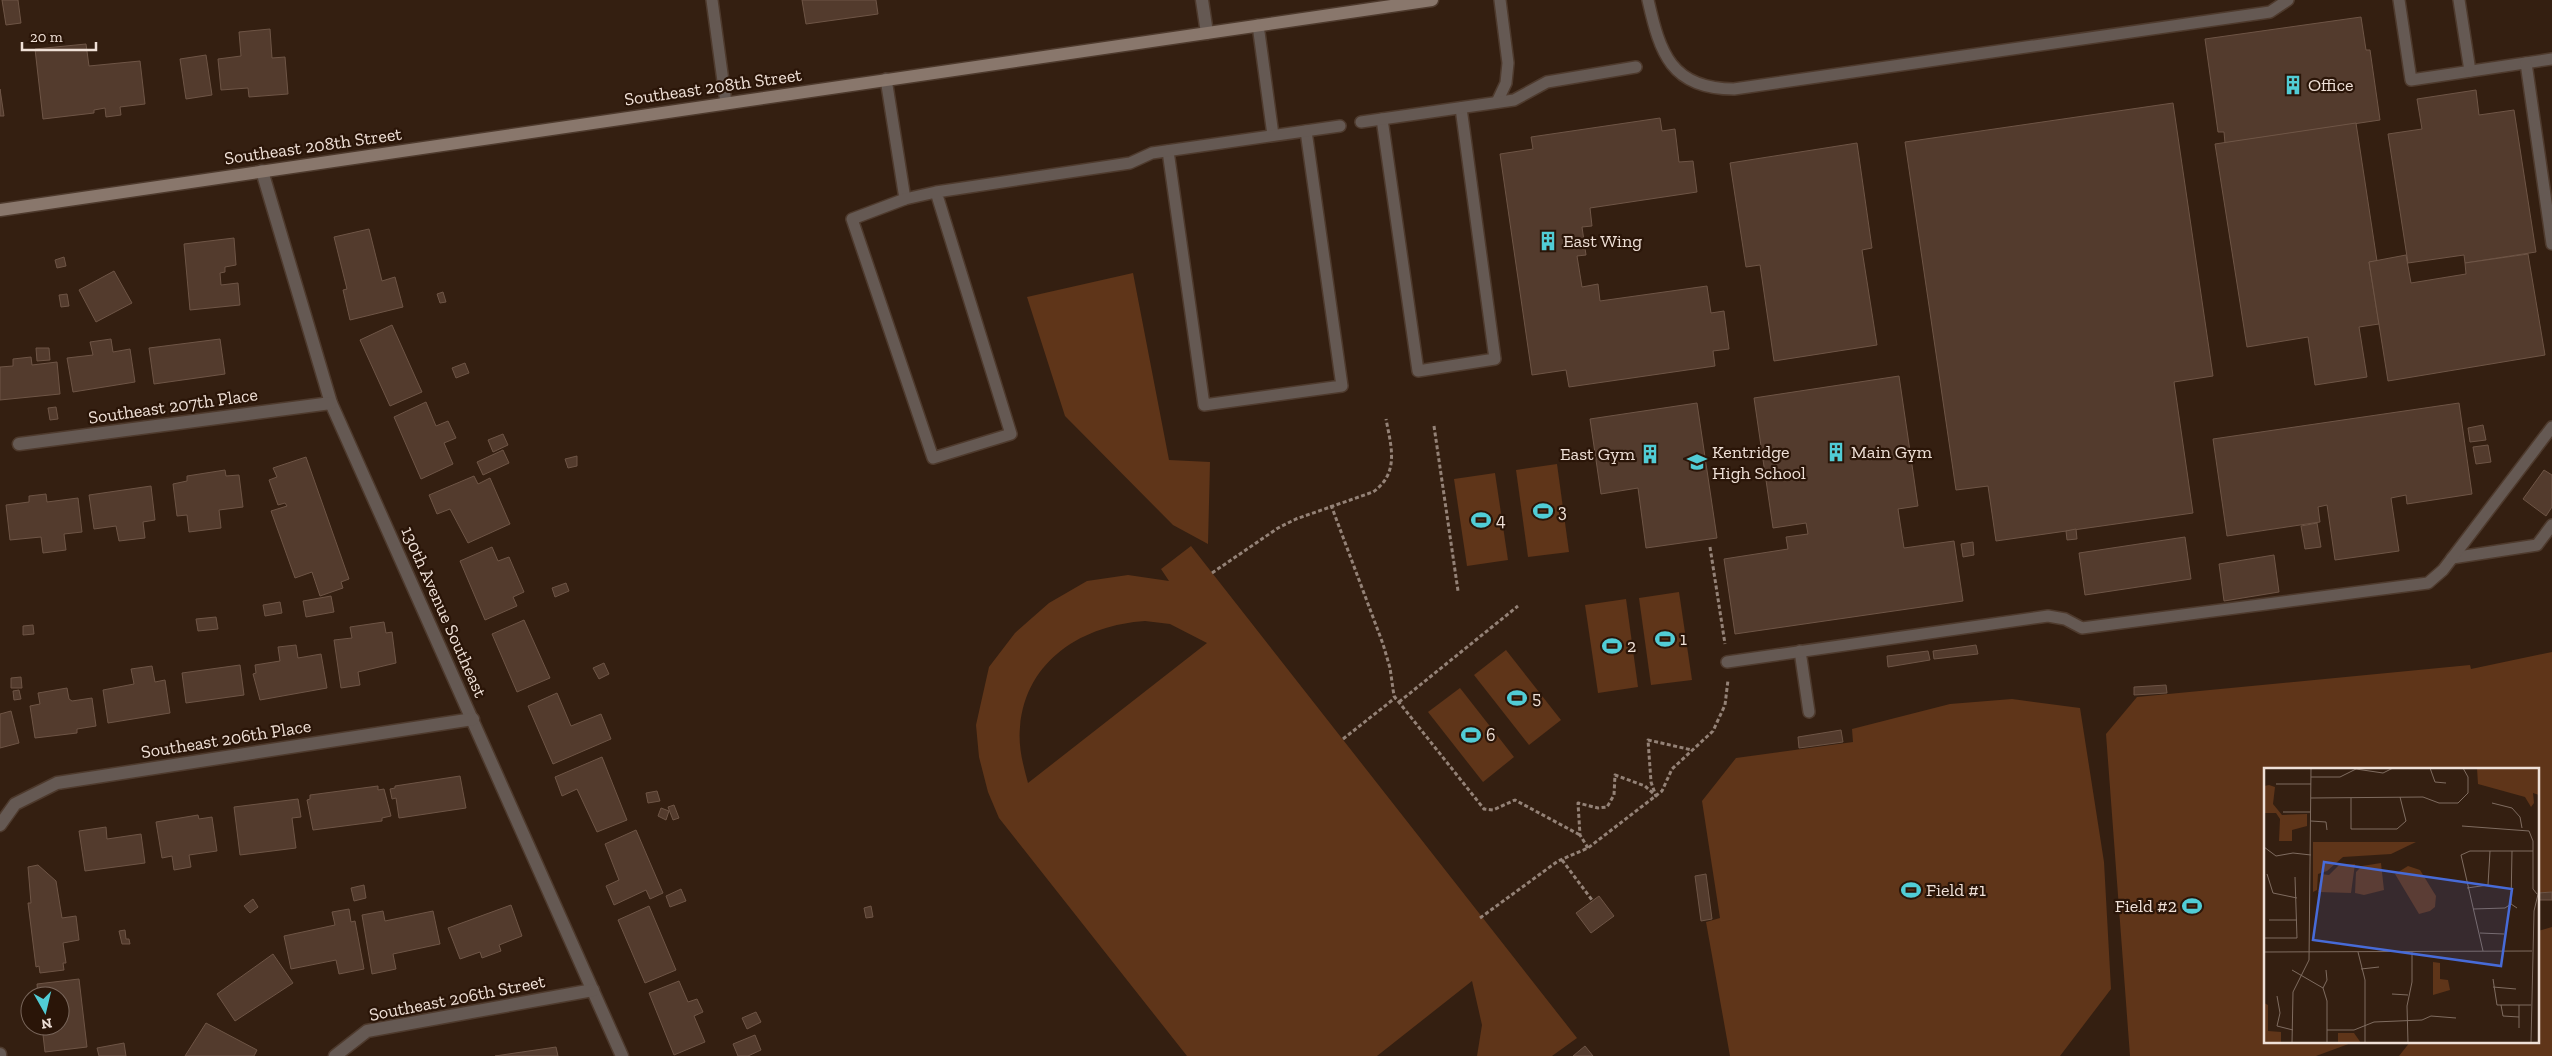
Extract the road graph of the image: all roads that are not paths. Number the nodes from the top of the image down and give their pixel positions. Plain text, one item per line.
1 (712, 0) edge
2 (1202, 0) edge
3 (1432, 0) edge
4 (1500, 0) edge
5 (1648, 0) edge
6 (2288, 0) edge
7 (2399, 0) edge
8 (2459, 0) edge
9 (1258, 25) junction
10 (1207, 32) junction
11 (2552, 59) edge
12 (2526, 62) junction
13 (1636, 67) dead end
14 (2470, 71) junction
15 (886, 79) junction
16 (1497, 102) junction
17 (726, 103) junction
18 (1460, 108) junction
19 (1382, 119) junction
20 (1361, 122) dead end
21 (1340, 126) dead end
22 (1306, 130) junction
23 (1273, 136) junction
24 (1168, 151) junction
25 (262, 171) junction
26 (936, 192) junction
27 (905, 199) junction
28 (0, 210) edge
29 (2552, 244) edge
30 (331, 403) junction
31 (2552, 427) edge
32 (19, 444) dead end
33 (2552, 526) edge
34 (2452, 558) junction
35 (1800, 652) junction
36 (1728, 662) road end
37 (1809, 712) dead end
38 (473, 720) junction
39 (0, 825) edge
40 (593, 990) junction
41 (335, 1056) edge
42 (622, 1056) edge

1 - 17 lane
2 - 10 street
3 - 9 main road, Southeast 208th Street
4 - 16 lane
5 - 6 lane
7 - 14 lane
8 - 14 lane
9 - 10 main road, Southeast 208th Street
9 - 23 lane
10 - 15 main road, Southeast 208th Street
11 - 12 lane
12 - 14 lane
12 - 29 lane
13 - 16 lane
15 - 17 main road, Southeast 208th Street
15 - 27 lane
16 - 18 lane
17 - 25 main road, Southeast 208th Street
18 - 19 lane
18 - 19 lane
19 - 20 lane
21 - 22 lane
22 - 23 lane
22 - 24 lane
23 - 24 lane
24 - 26 lane
25 - 28 main road, Southeast 208th Street
25 - 30 street, 130th Avenue Southeast
26 - 27 lane
26 - 27 lane
30 - 32 street, Southeast 207th Place
30 - 38 street, 130th Avenue Southeast
31 - 34 lane
33 - 34 lane
34 - 35 lane
35 - 36 lane
35 - 37 lane
38 - 39 street, Southeast 206th Place
38 - 40 street, 130th Avenue Southeast
40 - 41 street, Southeast 206th Street
40 - 42 street, 130th Avenue Southeast

